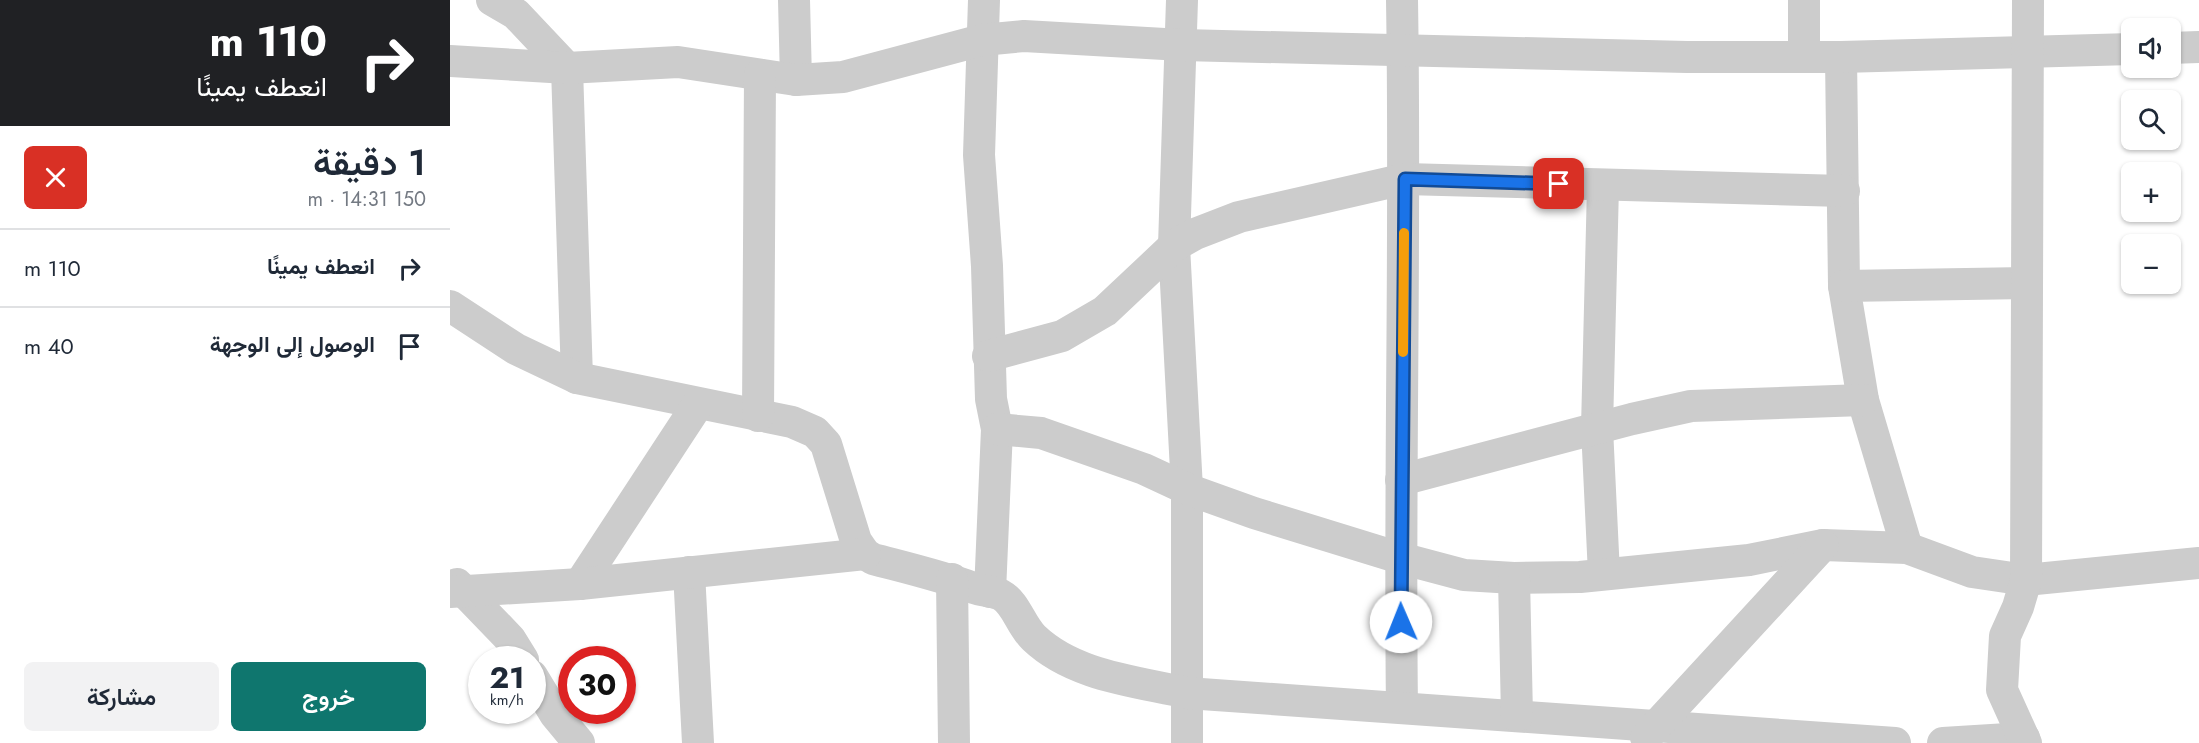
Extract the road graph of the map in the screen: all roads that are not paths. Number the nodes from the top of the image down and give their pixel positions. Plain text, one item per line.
1 (794, 0) edge
2 (984, 0) edge
3 (1182, 0) edge
4 (1402, 0) edge
5 (1804, 0) edge
6 (2028, 0) edge
7 (508, 5) edge
8 (982, 40) junction
9 (1182, 45) junction
10 (2199, 47) edge
11 (2181, 48) edge
12 (2121, 49) edge
13 (1402, 50) junction
14 (2029, 52) junction
15 (1804, 57) junction
16 (1841, 57) junction
17 (450, 61) edge
18 (567, 68) junction
19 (760, 75) junction
20 (796, 80) junction
21 (1405, 179) junction
22 (1603, 186) junction
23 (1844, 191) junction
24 (1174, 246) junction
25 (2027, 283) junction
26 (1844, 286) junction
27 (450, 306) edge
28 (988, 356) junction
29 (577, 378) junction
30 (1863, 400) junction
31 (698, 404) junction
32 (758, 416) junction
33 (1597, 428) junction
34 (997, 429) junction
35 (1401, 480) junction
36 (1188, 489) junction
37 (1822, 545) junction
38 (1907, 548) junction
39 (865, 554) junction
40 (1400, 558) junction
41 (2199, 563) edge
42 (689, 572) junction
43 (1604, 574) junction
44 (1514, 578) junction
45 (952, 579) junction
46 (2026, 580) junction
47 (580, 584) junction
48 (456, 587) edge
49 (990, 592) junction
50 (514, 646) edge
51 (1187, 693) junction
52 (546, 699) edge
53 (1402, 708) junction
54 (1517, 716) junction
55 (1649, 734) edge
56 (2025, 740) edge
57 (579, 743) edge
58 (698, 743) edge
59 (954, 743) edge
60 (1187, 743) edge
61 (1895, 743) edge
62 (1943, 743) edge

1 - 20 street
2 - 8 street
3 - 9 street
4 - 13 street
5 - 15 street
6 - 14 street
7 - 18 street
8 - 9 street
8 - 20 street
8 - 28 street
9 - 13 street
9 - 24 street
10 - 11 street
12 - 14 street
13 - 15 street
13 - 21 street
14 - 16 street
14 - 25 street
15 - 16 street
16 - 23 street
17 - 18 street
18 - 19 street
18 - 29 street
19 - 20 street
19 - 32 street
21 - 22 street
21 - 24 street
21 - 35 street
22 - 23 street
22 - 33 street
23 - 26 street
24 - 28 street
24 - 36 street
25 - 26 street
25 - 46 street
26 - 30 street
27 - 29 street
28 - 34 street
29 - 31 street
30 - 33 street
30 - 38 street
31 - 32 street
31 - 47 street
32 - 39 street
33 - 35 street
33 - 43 street
34 - 36 street
34 - 49 street
35 - 40 street
36 - 40 street
36 - 51 street
37 - 38 street
37 - 43 street
37 - 55 street
38 - 46 street
39 - 42 street
39 - 45 street
40 - 44 street
40 - 53 street
41 - 46 street
42 - 47 street
42 - 58 street
43 - 44 street
44 - 54 street
45 - 49 street
45 - 59 street
46 - 56 street
47 - 48 street
48 - 50 street
49 - 51 street
51 - 53 street
51 - 60 street
52 - 57 street
53 - 54 street
54 - 55 street
55 - 61 street
56 - 62 street

